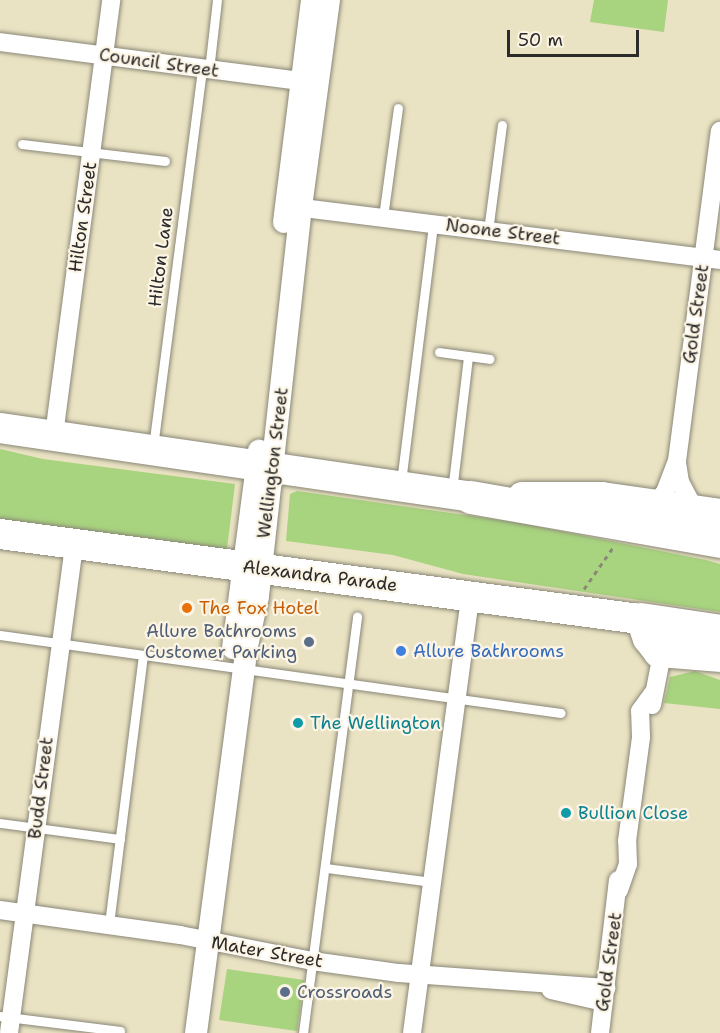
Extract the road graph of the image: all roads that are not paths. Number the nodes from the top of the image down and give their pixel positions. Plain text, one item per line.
1 (111, 0) edge
2 (217, 0) edge
3 (312, 0) edge
4 (329, 0) edge
5 (0, 42) edge
6 (104, 56) junction
7 (206, 69) junction
8 (309, 83) junction
9 (398, 108) dead end
10 (502, 124) dead end
11 (720, 131) edge
12 (22, 144) dead end
13 (92, 152) junction
14 (165, 161) dead end
15 (293, 206) junction
16 (383, 217) junction
17 (433, 224) junction
18 (488, 231) junction
19 (712, 259) edge
20 (439, 352) dead end
21 (468, 356) junction
22 (490, 359) dead end
23 (0, 428) edge
24 (54, 435) junction
25 (153, 449) junction
26 (676, 461) junction
27 (265, 465) junction
28 (401, 485) junction
29 (461, 495) junction
30 (707, 511) edge
31 (637, 521) junction
32 (0, 534) edge
33 (720, 541) edge
34 (74, 544) junction
35 (252, 567) junction
36 (470, 596) junction
37 (357, 616) dead end
38 (640, 619) junction
39 (720, 631) edge
40 (0, 635) edge
41 (60, 644) junction
42 (662, 654) junction
43 (144, 656) junction
44 (720, 658) edge
45 (237, 670) junction
46 (349, 684) junction
47 (458, 699) junction
48 (561, 713) dead end
49 (0, 823) edge
50 (35, 828) junction
51 (120, 839) junction
52 (326, 868) junction
53 (433, 882) junction
54 (0, 910) edge
55 (25, 913) junction
56 (109, 924) junction
57 (202, 940) junction
58 (312, 961) junction
59 (420, 975) junction
60 (605, 995) junction
61 (7, 1022) edge
62 (120, 1030) dead end
63 (184, 1033) edge
64 (196, 1033) edge
65 (303, 1033) edge
66 (412, 1033) edge
67 (600, 1033) edge

1 - 6 street, Hilton Street
2 - 7 lane, Hilton Lane
3 - 8 street, Wellington Street
4 - 8 street, Wellington Street
5 - 6 street, Council Street
6 - 7 street, Council Street
6 - 13 street, Hilton Street
7 - 8 street, Council Street
7 - 25 lane, Hilton Lane
8 - 15 street, Wellington Street
9 - 16 lane
10 - 18 lane
11 - 19 street, Gold Street
12 - 13 lane
13 - 14 lane
13 - 24 street, Hilton Street
15 - 16 street, Noone Street
15 - 27 street, Wellington Street
16 - 17 street, Noone Street
17 - 18 street, Noone Street
17 - 28 lane
18 - 19 street, Noone Street
19 - 26 street, Gold Street
20 - 21 lane
21 - 22 lane
21 - 29 lane
23 - 24 highway
24 - 25 highway
25 - 27 highway
26 - 30 street, Gold Street
26 - 31 street, Gold Street
27 - 28 highway
27 - 35 street, Wellington Street
28 - 29 highway
29 - 31 highway
30 - 31 main road
31 - 33 highway
32 - 34 highway, Alexandra Parade
34 - 35 highway, Alexandra Parade
34 - 41 street, Budd Street
35 - 36 highway, Alexandra Parade
35 - 45 street, Wellington Street
36 - 38 highway, Alexandra Parade
36 - 47 street
37 - 46 lane
38 - 39 highway, Alexandra Parade
38 - 42 main road
40 - 41 lane
41 - 43 lane
41 - 50 street, Budd Street
42 - 44 main road
42 - 60 street, Gold Street
43 - 45 lane
43 - 51 lane
45 - 46 lane
45 - 57 street, Wellington Street
46 - 47 lane
46 - 52 lane
47 - 48 lane
47 - 53 street
49 - 50 lane
50 - 51 lane
50 - 55 street, Budd Street
51 - 56 lane
52 - 53 lane
52 - 58 lane
53 - 59 street
54 - 55 street, Mater Street
55 - 56 street, Mater Street
55 - 61 street, Budd Street
56 - 57 street, Mater Street
57 - 58 street, Mater Street
57 - 63 street, Wellington Street
57 - 64 street, Wellington Street
58 - 59 street, Mater Street
58 - 65 lane
59 - 60 street, Mater Street
59 - 66 street
60 - 67 street, Gold Street
61 - 62 lane

